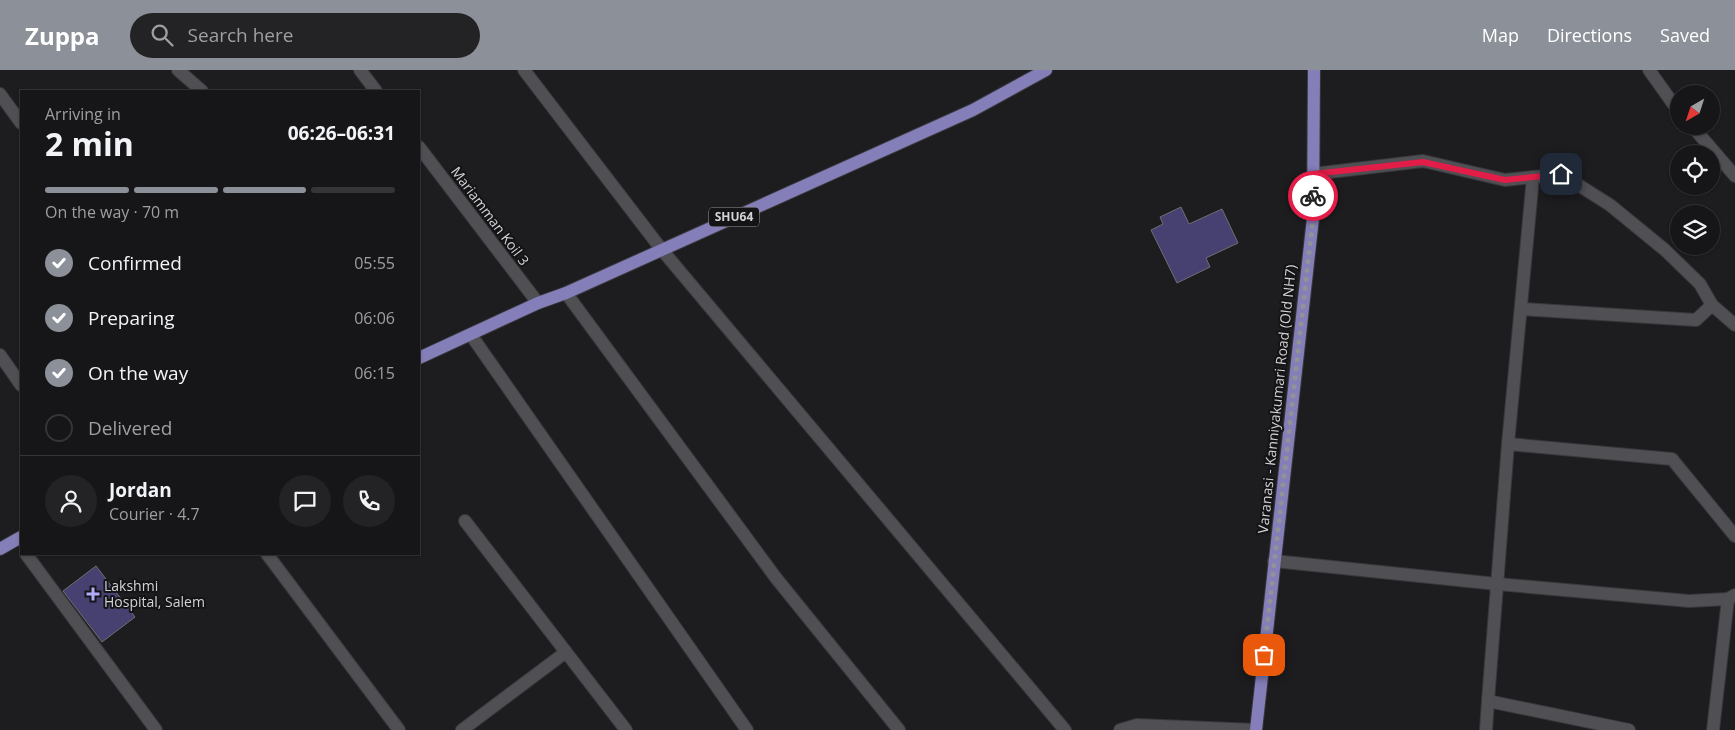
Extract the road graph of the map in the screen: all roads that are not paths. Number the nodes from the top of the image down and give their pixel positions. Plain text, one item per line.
1 (178, 70) edge
2 (360, 70) edge
3 (524, 70) edge
4 (1046, 70) edge
5 (1314, 70) edge
6 (1649, 70) edge
7 (201, 90) edge
8 (375, 90) edge
9 (0, 94) edge
10 (1670, 99) edge
11 (20, 122) edge
12 (1700, 135) edge
13 (420, 148) edge
14 (1313, 174) junction
15 (1735, 176) edge
16 (1533, 177) junction
17 (662, 250) junction
18 (566, 293) junction
19 (538, 303) junction
20 (1712, 305) junction
21 (1522, 309) junction
22 (1735, 325) edge
23 (471, 335) junction
24 (0, 355) edge
25 (420, 358) edge
26 (20, 384) edge
27 (1508, 444) junction
28 (465, 521) dead end
29 (1735, 536) edge
30 (19, 542) edge
31 (0, 549) edge
32 (27, 555) edge
33 (268, 555) edge
34 (1274, 561) junction
35 (1497, 584) junction
36 (1731, 597) edge
37 (566, 652) junction
38 (1488, 701) junction
39 (156, 730) edge
40 (399, 730) edge
41 (462, 730) edge
42 (626, 730) edge
43 (747, 730) edge
44 (899, 730) edge
45 (1065, 730) edge
46 (1120, 730) edge
47 (1256, 730) edge
48 (1486, 730) edge
49 (1629, 730) edge
50 (1713, 730) edge

1 - 7 street
2 - 8 street
3 - 17 street
4 - 17 main road, SHU64
5 - 14 main road, Varanasi - Kanniyakumari Road (Old NH7)
6 - 10 street
9 - 11 street
12 - 15 street
13 - 19 street, Mariamman Koil 3
14 - 16 street
14 - 34 main road, Varanasi - Kanniyakumari Road (Old NH7)
16 - 20 street
16 - 21 street
17 - 18 main road, SHU64
17 - 45 street
18 - 19 main road, SHU64
18 - 44 street
19 - 23 main road, SHU64
20 - 21 street
20 - 22 street
21 - 27 street
23 - 25 main road, SHU64
23 - 43 street
24 - 26 street
27 - 29 street
27 - 35 street
28 - 37 street
30 - 31 main road
32 - 39 street
33 - 40 street
34 - 35 street
34 - 47 main road, Varanasi - Kanniyakumari Road (Old NH7)
35 - 36 street
35 - 38 street
36 - 50 street
37 - 41 street
37 - 42 street
38 - 48 street
38 - 49 street
46 - 47 street

